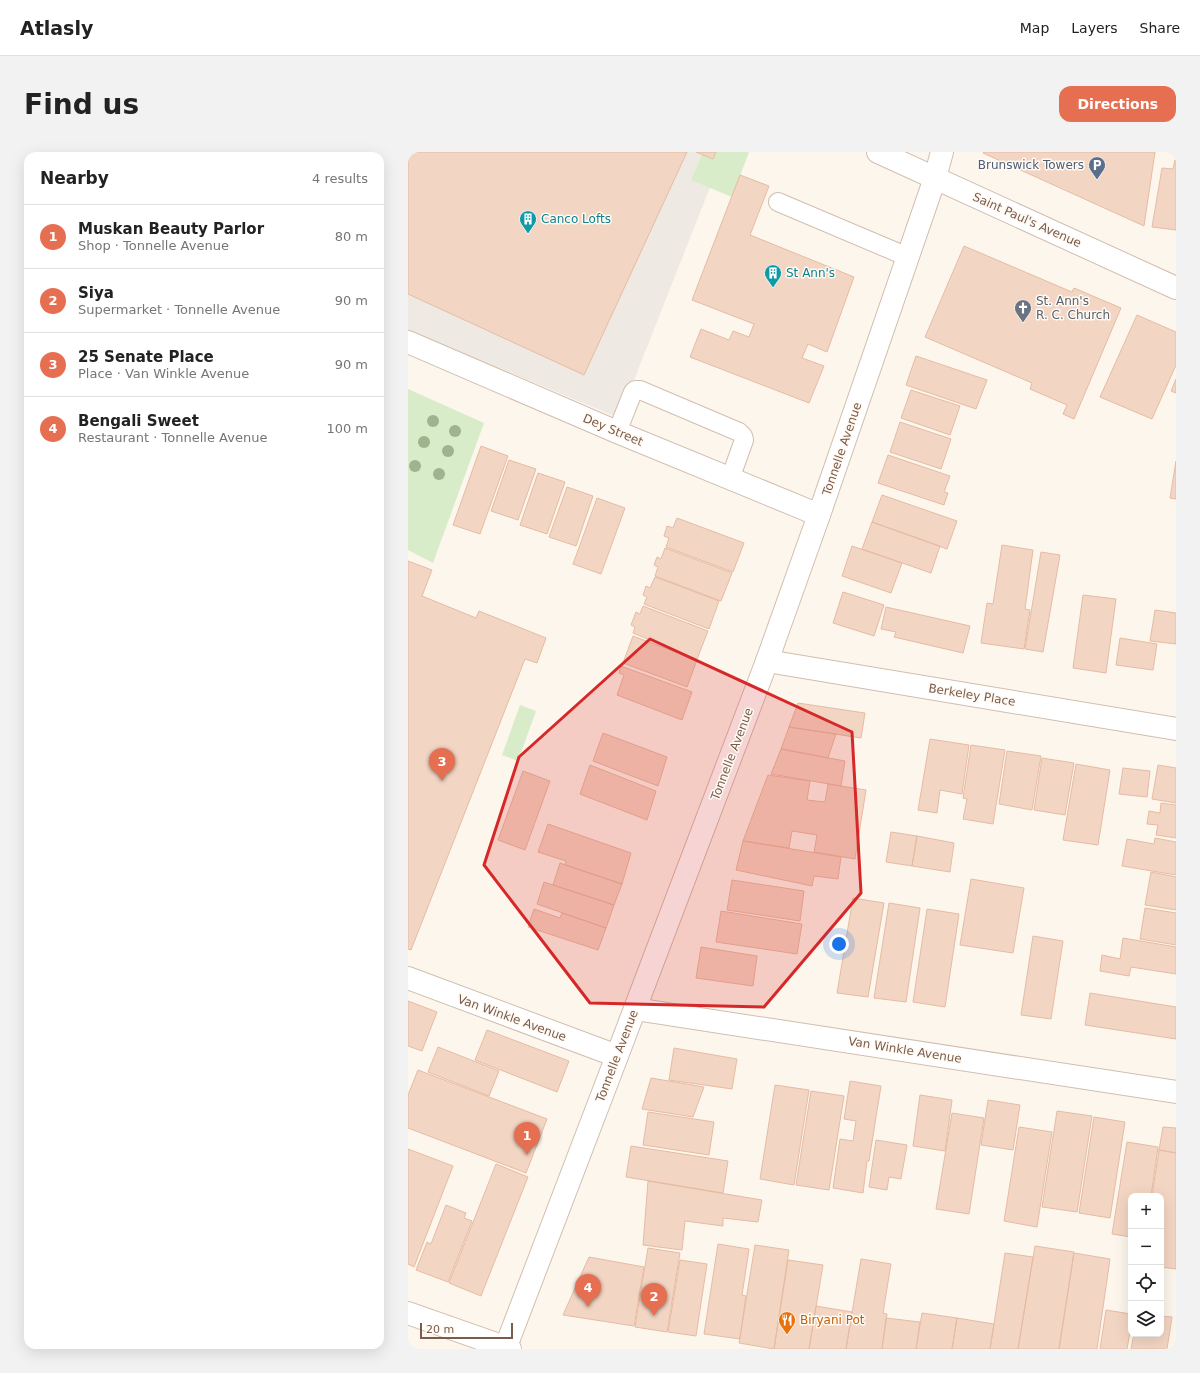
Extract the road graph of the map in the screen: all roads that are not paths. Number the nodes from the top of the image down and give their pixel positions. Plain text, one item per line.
1 (878, 152) edge
2 (942, 152) edge
3 (935, 178) junction
4 (778, 202) dead end
5 (908, 257) junction
6 (1176, 288) edge
7 (408, 342) edge
8 (617, 432) junction
9 (730, 479) junction
10 (819, 515) junction
11 (767, 661) junction
12 (1176, 729) edge
13 (408, 978) edge
14 (634, 1008) junction
15 (617, 1056) junction
16 (1176, 1092) edge
17 (408, 1313) edge
18 (506, 1349) edge

1 - 3 street, Saint Paul's Avenue
2 - 3 street, Tonnelle Avenue
3 - 5 street, Tonnelle Avenue
3 - 6 street, Saint Paul's Avenue
4 - 5 lane
5 - 10 street, Tonnelle Avenue
7 - 8 street, Dey Street
8 - 9 street, Dey Street
8 - 9 lane
9 - 10 street, Dey Street
10 - 11 street, Tonnelle Avenue
11 - 12 street, Berkeley Place
11 - 14 street, Tonnelle Avenue
13 - 15 street, Van Winkle Avenue
14 - 15 street, Tonnelle Avenue
14 - 16 street, Van Winkle Avenue
15 - 18 street, Tonnelle Avenue
17 - 18 street

